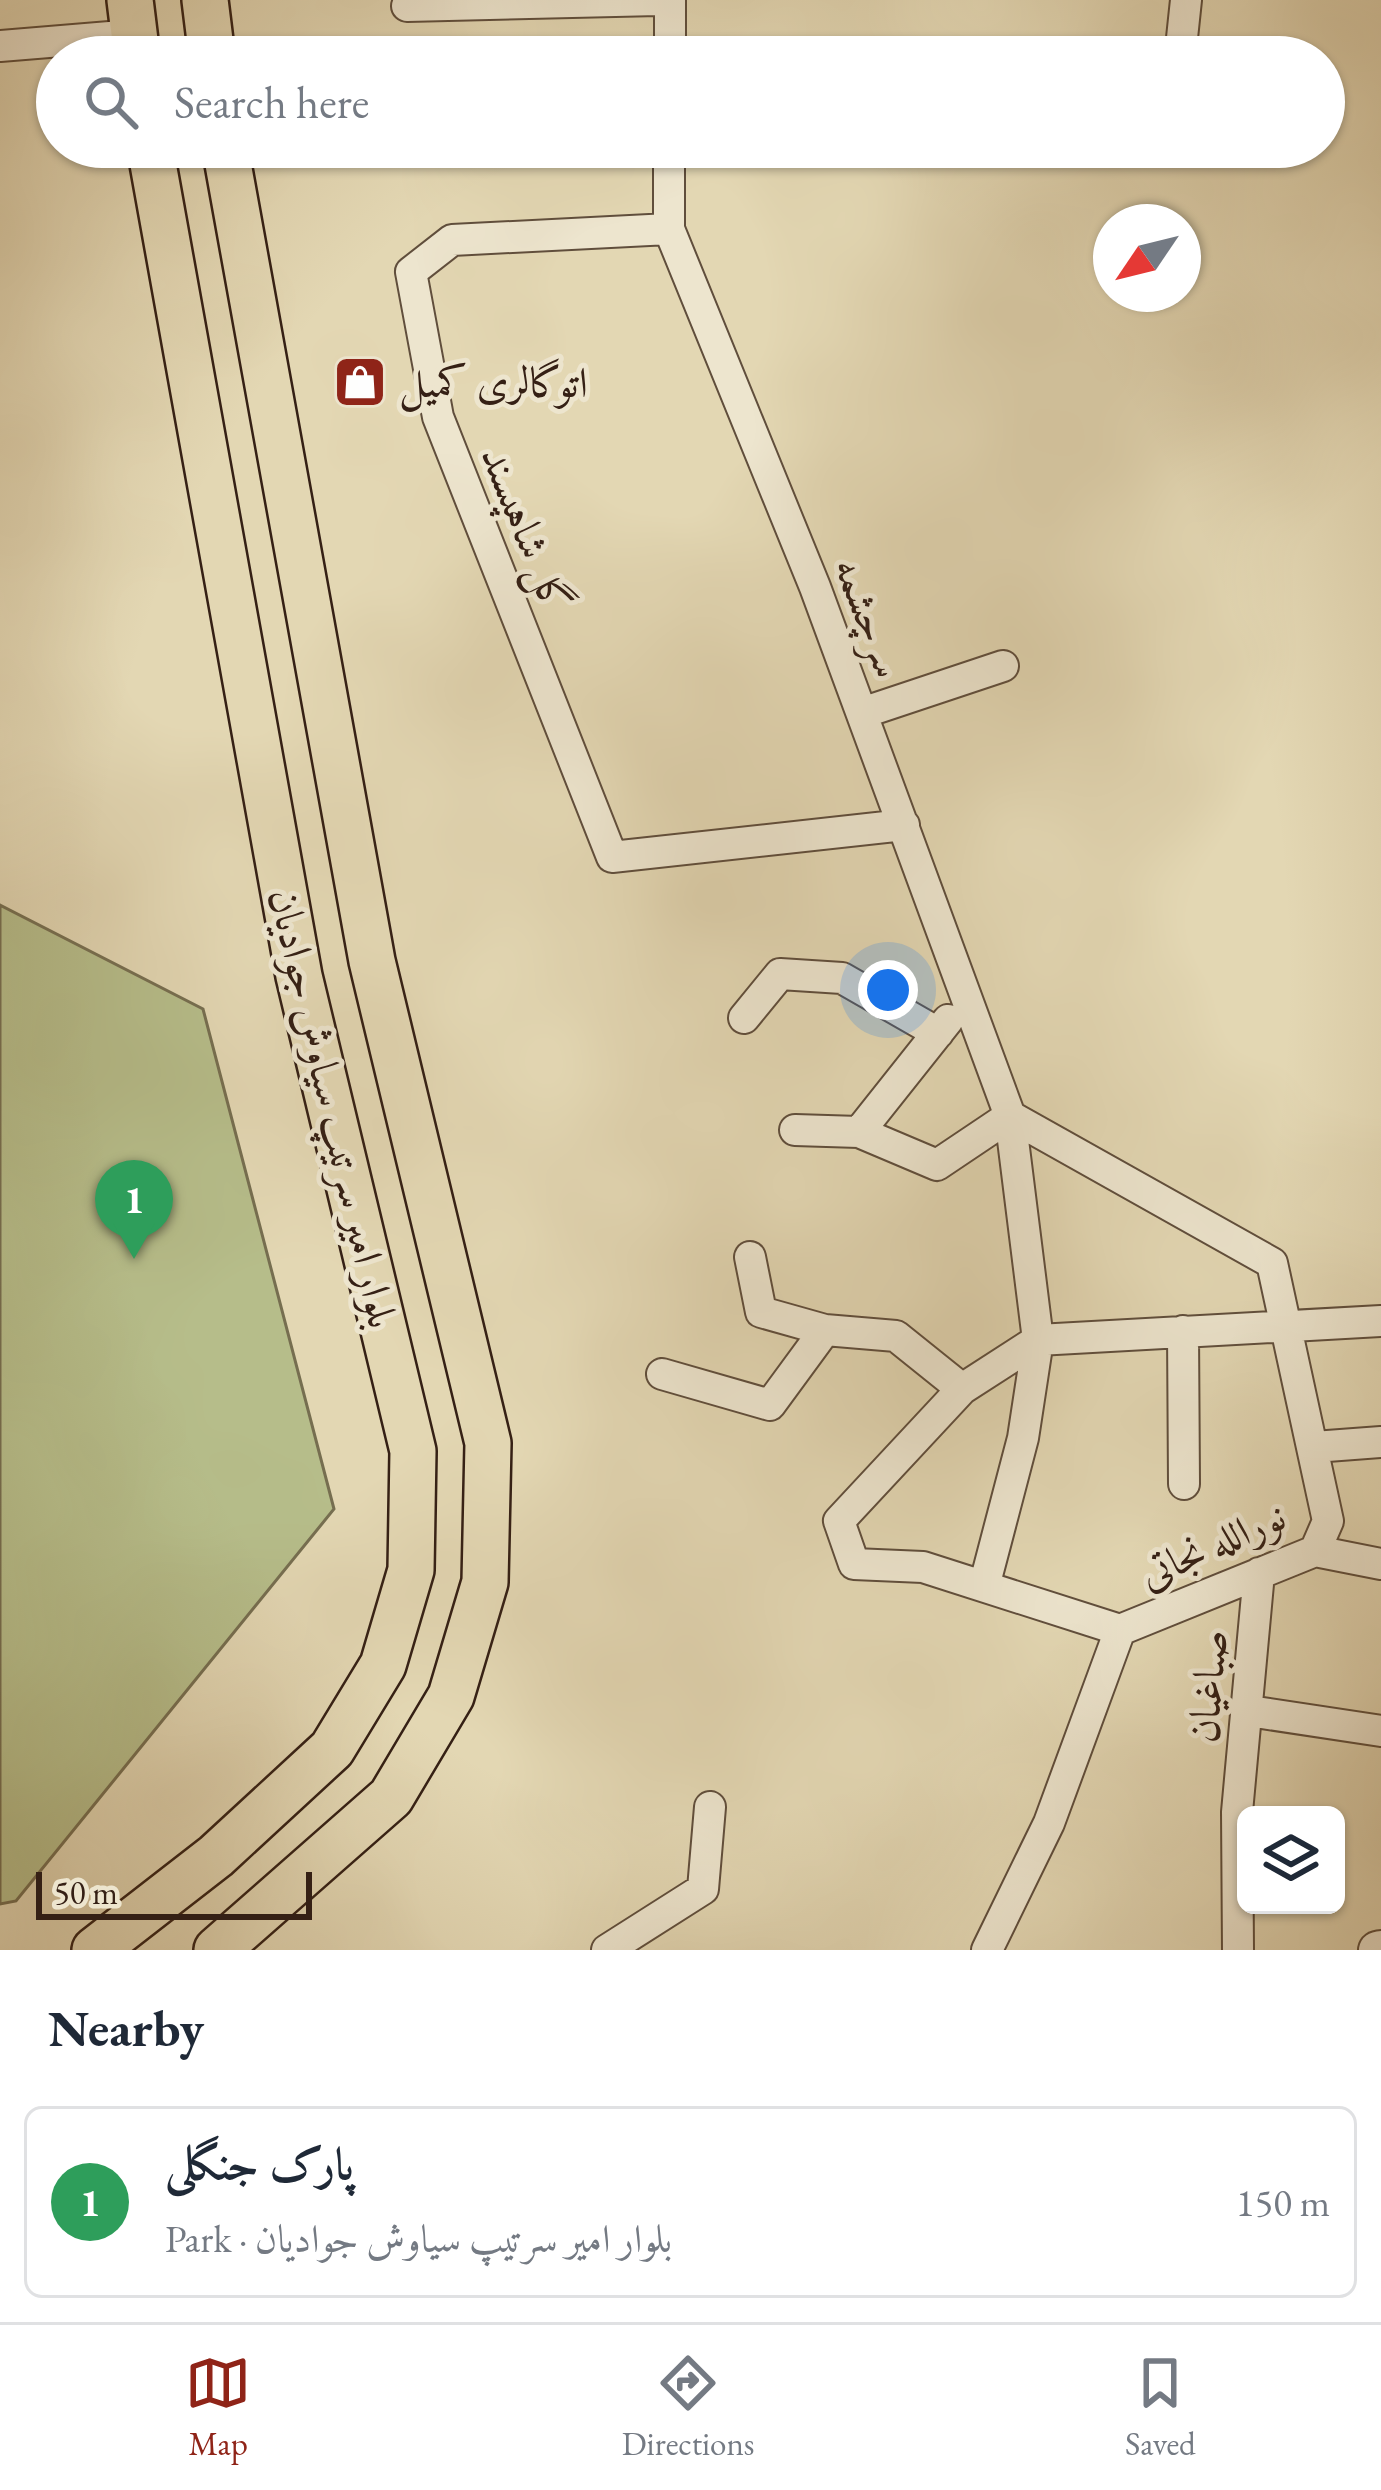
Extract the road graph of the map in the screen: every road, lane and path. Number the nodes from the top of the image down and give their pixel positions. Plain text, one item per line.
1 (205, 0) edge
2 (658, 0) edge
3 (670, 0) edge
4 (1186, 0) edge
5 (407, 6) dead end
6 (134, 31) edge
7 (89, 36) edge
8 (209, 36) edge
9 (670, 36) edge
10 (1182, 36) edge
11 (36, 42) edge
12 (0, 46) edge
13 (154, 168) edge
14 (229, 168) edge
15 (669, 168) edge
16 (669, 229) junction
17 (1003, 666) dead end
18 (862, 713) junction
19 (904, 824) junction
20 (966, 997) junction
21 (744, 1018) dead end
22 (938, 1033) junction
23 (1010, 1116) junction
24 (795, 1130) dead end
25 (859, 1132) junction
26 (749, 1257) dead end
27 (1381, 1322) edge
28 (1288, 1324) junction
29 (825, 1330) junction
30 (1183, 1331) junction
31 (1038, 1340) junction
32 (662, 1373) dead end
33 (962, 1389) junction
34 (1381, 1442) edge
35 (1314, 1447) junction
36 (1184, 1484) dead end
37 (1315, 1551) junction
38 (1381, 1564) edge
39 (1258, 1574) junction
40 (985, 1583) junction
41 (1120, 1630) junction
42 (1249, 1712) junction
43 (1381, 1731) edge
44 (710, 1808) dead end
45 (95, 1950) edge
46 (217, 1950) edge
47 (607, 1950) edge
48 (987, 1950) edge
49 (1238, 1950) edge

1 - 8 main road
2 - 5 street
3 - 9 street
4 - 10 street
6 - 7 street
11 - 12 street
13 - 45 main road, بلوار امیر سرتیپ سیاوش جوادیان
14 - 46 main road, بلوار امیر سرتیپ سیاوش جوادیان
15 - 16 street, سرچشمه
16 - 18 street, سرچشمه
16 - 19 street, گل شاهپسند
17 - 18 street
18 - 19 street, سرچشمه
19 - 20 street, سرچشمه
20 - 22 street
20 - 23 street, سرچشمه
21 - 22 street
22 - 25 street
23 - 25 street
23 - 28 street, نورالله نجاتی
23 - 31 street, سرچشمه
24 - 25 street
26 - 29 street
27 - 28 street
28 - 30 street
28 - 35 street, نورالله نجاتی
29 - 32 street
29 - 33 street
30 - 31 street
30 - 36 street
31 - 33 street
31 - 40 street, سرچشمه
33 - 40 street
34 - 35 street
35 - 37 street, نورالله نجاتی
37 - 38 street
37 - 39 street, نورالله نجاتی
39 - 41 street, نورالله نجاتی
39 - 42 street, صباغیان
40 - 41 street
41 - 48 street, نورالله نجاتی
42 - 43 street
42 - 49 street, صباغیان
44 - 47 street

